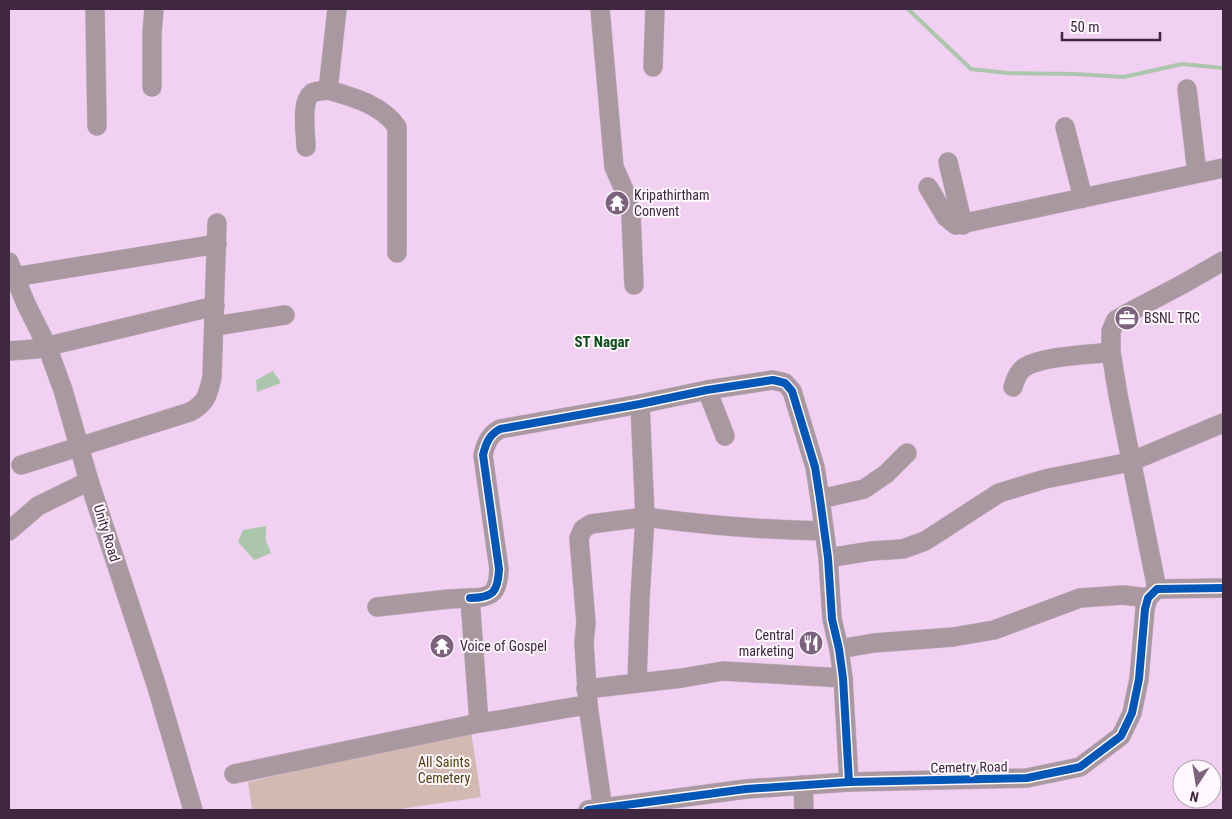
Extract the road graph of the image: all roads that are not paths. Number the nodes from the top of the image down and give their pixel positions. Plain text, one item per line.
1 (95, 9) edge
2 (154, 9) edge
3 (337, 9) edge
4 (600, 9) edge
5 (655, 9) edge
6 (653, 67) dead end
7 (152, 86) dead end
8 (1187, 89) dead end
9 (328, 90) junction
10 (98, 126) dead end
11 (1066, 127) dead end
12 (306, 147) dead end
13 (948, 162) dead end
14 (1223, 168) edge
15 (1197, 173) junction
16 (928, 187) dead end
17 (1083, 198) junction
18 (217, 223) dead end
19 (963, 224) junction
20 (217, 244) junction
21 (397, 254) dead end
22 (1223, 260) edge
23 (11, 269) edge
24 (634, 285) dead end
25 (215, 306) junction
26 (285, 315) dead end
27 (215, 326) junction
28 (47, 346) junction
29 (9, 351) edge
30 (1111, 352) junction
31 (1013, 387) dead end
32 (707, 390) junction
33 (640, 404) junction
34 (1223, 423) edge
35 (724, 436) dead end
36 (80, 446) junction
37 (908, 453) dead end
38 (1130, 462) junction
39 (21, 465) dead end
40 (89, 481) junction
41 (820, 500) junction
42 (645, 517) junction
43 (9, 531) edge
44 (824, 531) junction
45 (828, 558) junction
46 (1223, 588) edge
47 (1153, 594) junction
48 (470, 598) junction
49 (378, 607) dead end
50 (839, 649) junction
51 (843, 678) junction
52 (637, 683) junction
53 (587, 697) junction
54 (479, 723) junction
55 (234, 774) dead end
56 (849, 782) junction
57 (803, 785) junction
58 (193, 810) edge
59 (598, 810) edge
60 (804, 810) edge

1 - 10 street
2 - 7 street
3 - 9 street
4 - 24 street
5 - 6 street
8 - 15 street
9 - 12 street
9 - 21 street
11 - 17 street
13 - 19 street
14 - 15 street
15 - 17 street
16 - 19 street
17 - 19 street
18 - 20 street
20 - 23 street
20 - 25 street
22 - 30 street
23 - 28 street, Unity Road
25 - 27 street
25 - 28 street
26 - 27 street
27 - 36 street
28 - 29 street
28 - 36 street, Unity Road
30 - 31 street
30 - 38 street
32 - 33 street
32 - 35 street
32 - 41 street
33 - 42 street
33 - 48 street
34 - 38 street
36 - 39 street
36 - 40 street, Unity Road
37 - 41 street
38 - 45 street
38 - 47 street
40 - 43 street
40 - 58 street, Unity Road
41 - 44 street
42 - 44 street
42 - 52 street
42 - 53 street
44 - 45 street
45 - 50 street
46 - 47 street
47 - 50 street
47 - 56 street, Cemetry Road
48 - 49 street
48 - 54 street
50 - 51 street
51 - 52 street
51 - 56 street
52 - 53 street
53 - 54 street
53 - 59 street
54 - 55 street
56 - 57 street, Cemetry Road
57 - 59 street, Cemetry Road
57 - 60 street

